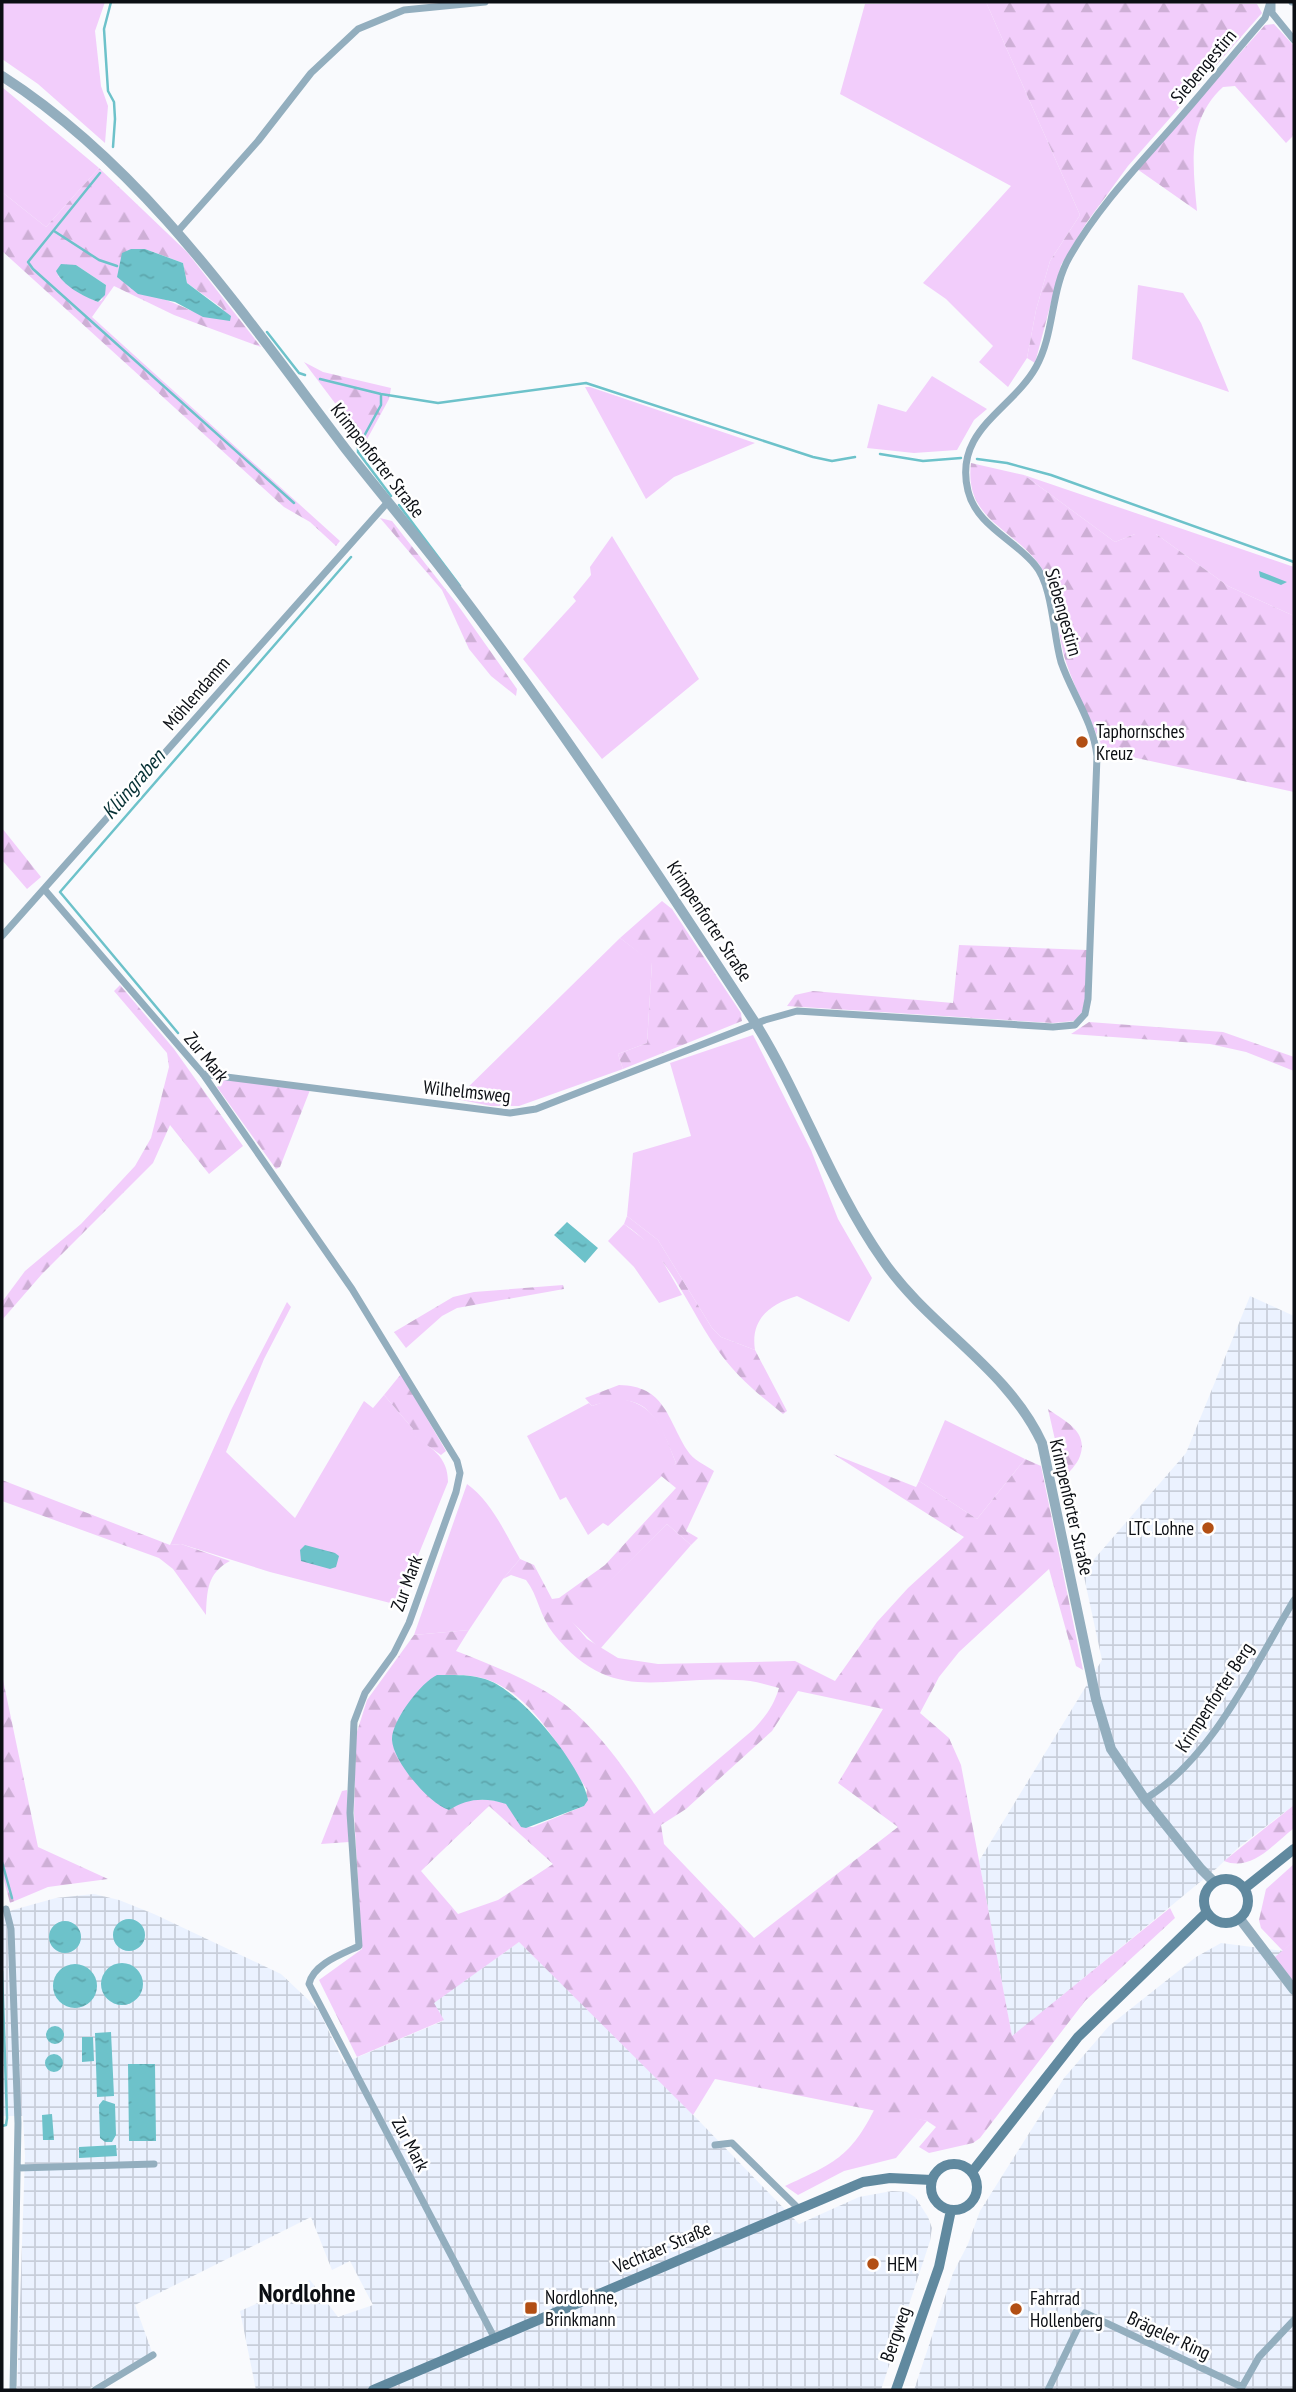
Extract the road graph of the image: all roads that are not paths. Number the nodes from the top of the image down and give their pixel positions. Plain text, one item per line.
1 (485, 2) edge
2 (1271, 2) edge
3 (1294, 40) edge
4 (2, 76) edge
5 (178, 231) junction
6 (387, 503) junction
7 (44, 890) junction
8 (2, 936) edge
9 (756, 1024) junction
10 (203, 1074) junction
11 (1294, 1600) edge
12 (1145, 1798) junction
13 (1294, 1849) edge
14 (1214, 1882) junction
15 (1245, 1888) junction
16 (6, 1909) dead end
17 (1206, 1913) junction
18 (1240, 1919) junction
19 (1294, 1990) edge
20 (715, 2145) dead end
21 (154, 2164) dead end
22 (18, 2168) junction
23 (972, 2172) junction
24 (932, 2180) junction
25 (798, 2208) junction
26 (951, 2210) junction
27 (1294, 2320) edge
28 (495, 2339) junction
29 (153, 2355) dead end
30 (1242, 2389) edge
31 (13, 2390) edge
32 (95, 2390) edge
33 (373, 2390) edge
34 (896, 2390) edge
35 (1048, 2390) edge

1 - 5 street
2 - 3 street
2 - 9 street, Siebengestirn
4 - 5 street, Krimpenforter Straße
5 - 6 street, Krimpenforter Straße
6 - 7 street, Möhlendamm
6 - 9 street, Krimpenforter Straße
7 - 8 street, Möhlendamm
7 - 10 street, Zur Mark
9 - 10 street, Wilhelmsweg
9 - 12 street, Krimpenforter Straße
10 - 28 street, Zur Mark
11 - 12 street, Krimpenforter Berg
12 - 14 street, Krimpenforter Straße
13 - 15 main road
14 - 15 main road
14 - 17 main road
15 - 18 main road
16 - 22 street
17 - 18 main road
17 - 23 main road
18 - 19 street
20 - 25 street
21 - 22 street
22 - 31 street
23 - 24 main road
23 - 26 main road
24 - 25 main road, Vechtaer Straße
24 - 26 main road
25 - 28 main road, Vechtaer Straße
26 - 34 main road, Bergweg
27 - 30 street, Brägeler Ring
28 - 33 main road, Vechtaer Straße
29 - 32 street
30 - 35 street, Brägeler Ring

